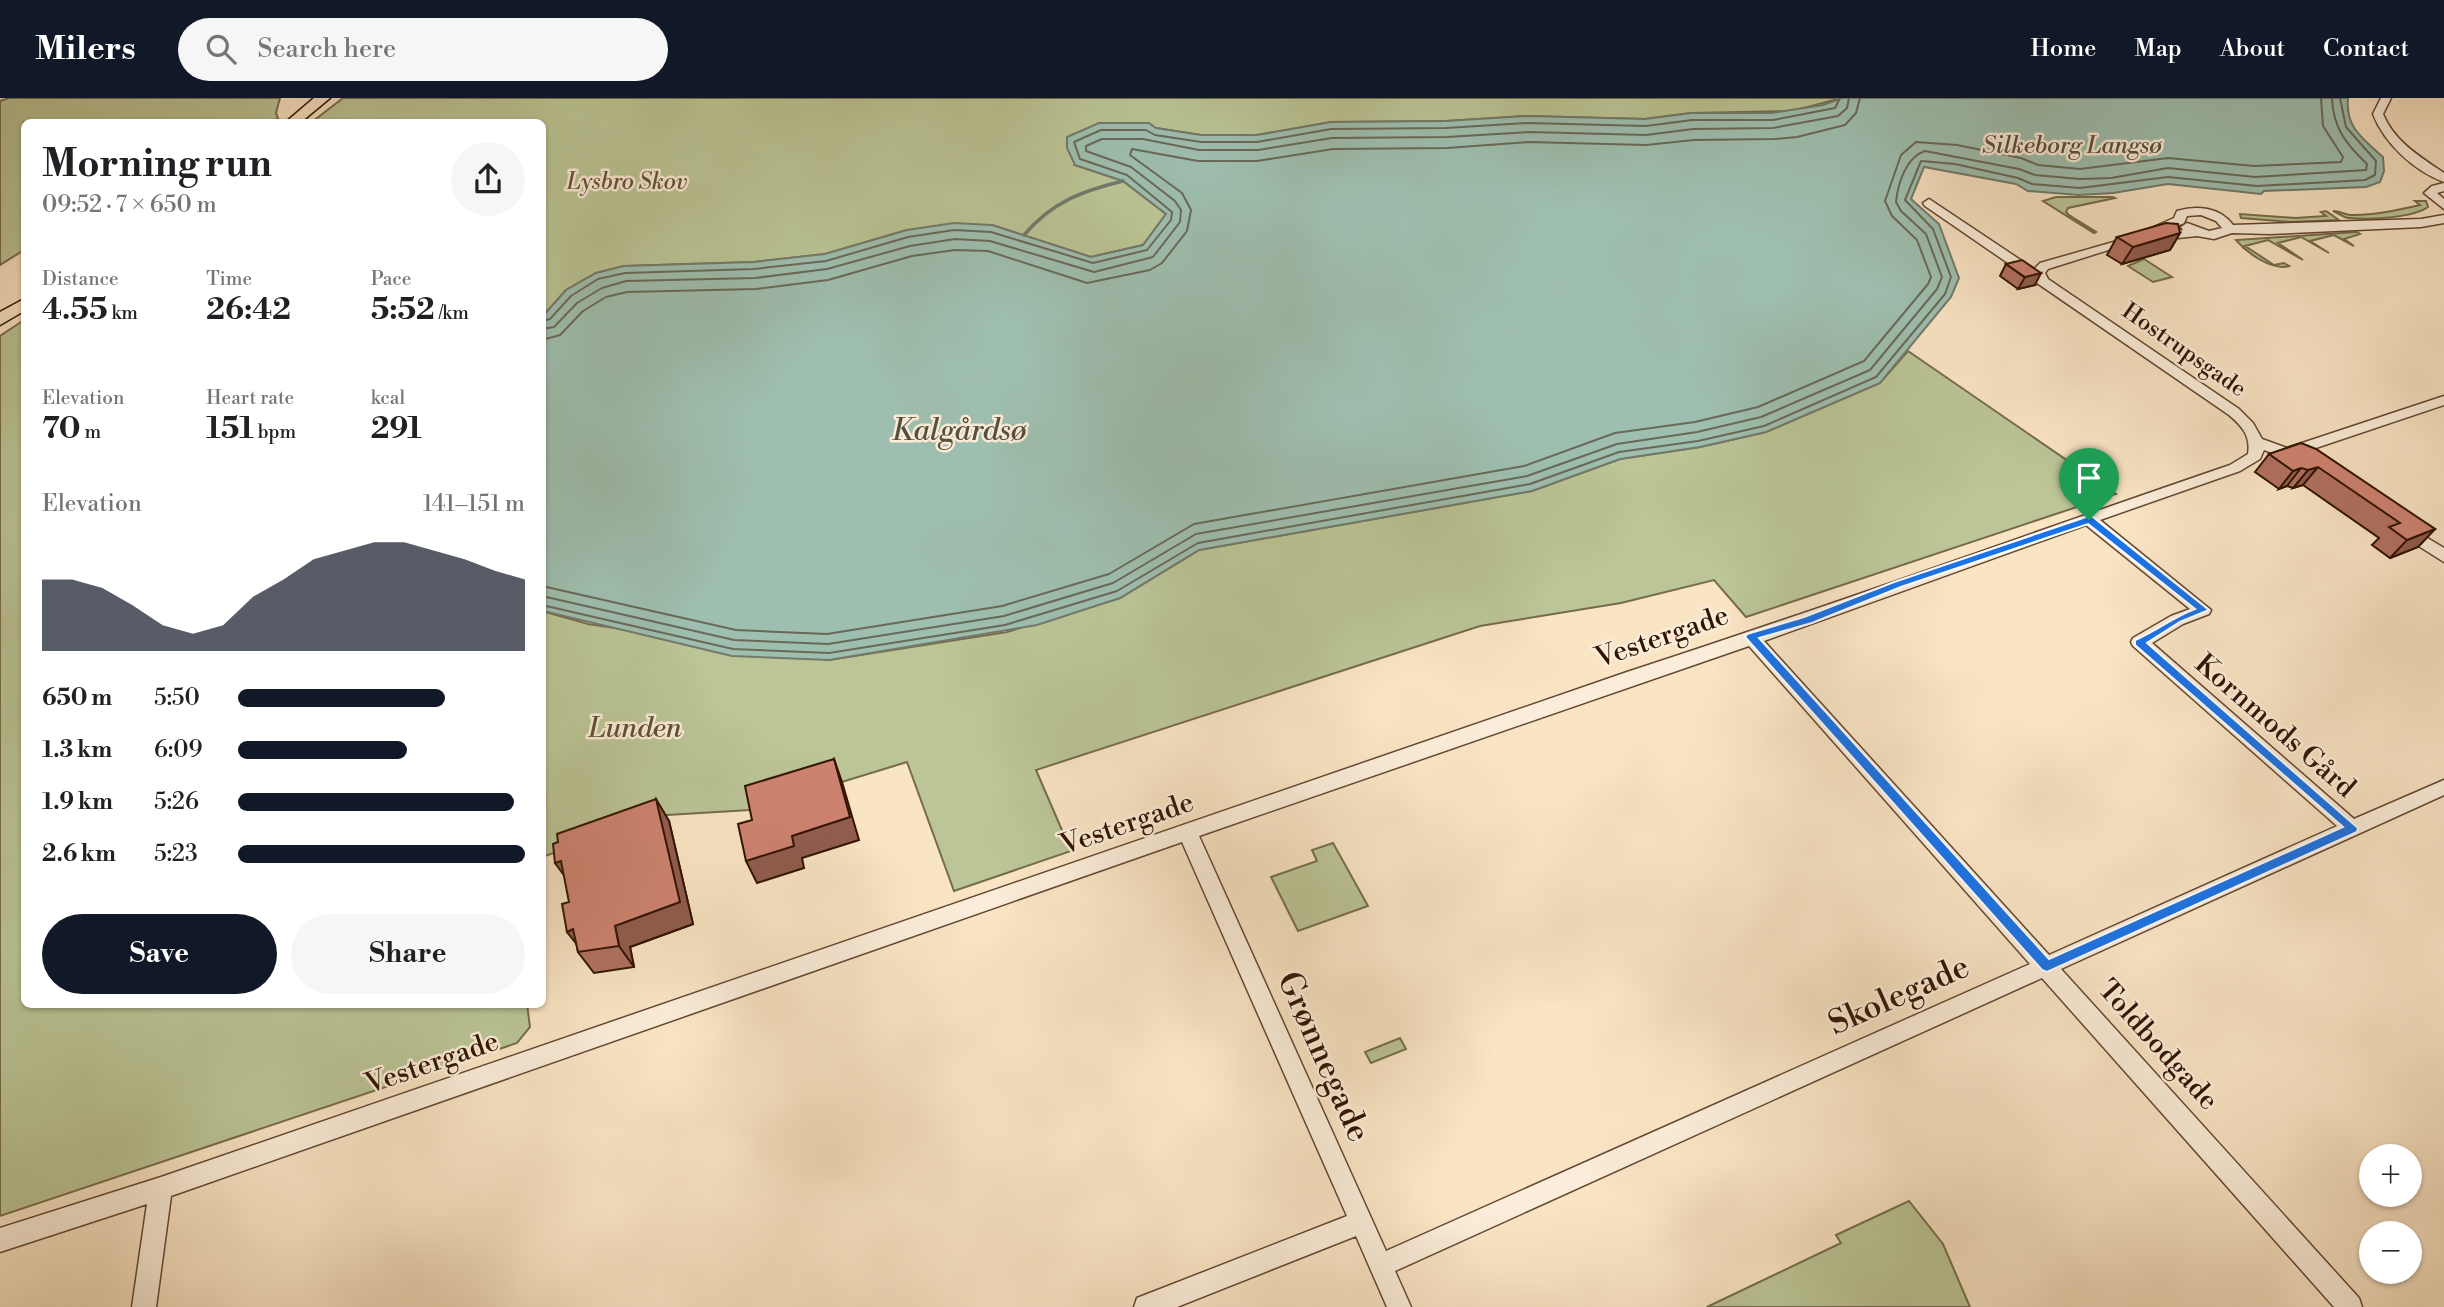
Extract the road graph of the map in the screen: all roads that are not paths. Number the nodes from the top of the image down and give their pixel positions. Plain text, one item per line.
1 (323, 98) edge
2 (2386, 98) edge
3 (297, 119) edge
4 (2443, 184) edge
5 (1929, 203) dead end
6 (2444, 206) edge
7 (2444, 219) edge
8 (2180, 220) junction
9 (2225, 223) junction
10 (2377, 224) junction
11 (2198, 232) junction
12 (2135, 240) junction
13 (2042, 279) junction
14 (21, 306) edge
15 (0, 320) edge
16 (2444, 400) edge
17 (2257, 442) junction
18 (2289, 453) junction
19 (2315, 467) edge
20 (2089, 520) junction
21 (2393, 521) edge
22 (2444, 556) edge
23 (1751, 637) junction
24 (2444, 787) edge
25 (2352, 828) junction
26 (1188, 833) junction
27 (2047, 966) junction
28 (161, 1188) junction
29 (1360, 1223) junction
30 (0, 1240) edge
31 (1380, 1266) junction
32 (144, 1307) edge
33 (1146, 1307) edge
34 (1399, 1307) edge
35 (2350, 1307) edge

1 - 3 main road
2 - 4 street
4 - 6 street
5 - 13 street, Hostrupsgade
6 - 10 street
7 - 10 street
8 - 9 street
8 - 11 street
8 - 12 street
9 - 10 street
9 - 11 street
11 - 12 street
12 - 13 street
13 - 17 street, Hostrupsgade
14 - 15 main road
16 - 18 street
17 - 18 street
17 - 20 street, Vestergade
18 - 19 street
20 - 23 street, Vestergade
20 - 25 street, Kornmods Gård
21 - 22 street
23 - 26 street, Vestergade
23 - 27 street, Toldbodgade
24 - 25 street, Skolegade
25 - 27 street, Skolegade
26 - 28 street, Vestergade
26 - 29 street, Grønnegade
27 - 31 street, Skolegade
27 - 35 street, Toldbodgade
28 - 30 street, Vestergade
28 - 32 street
29 - 31 street, Grønnegade
29 - 33 street
31 - 34 street, Grønnegade

